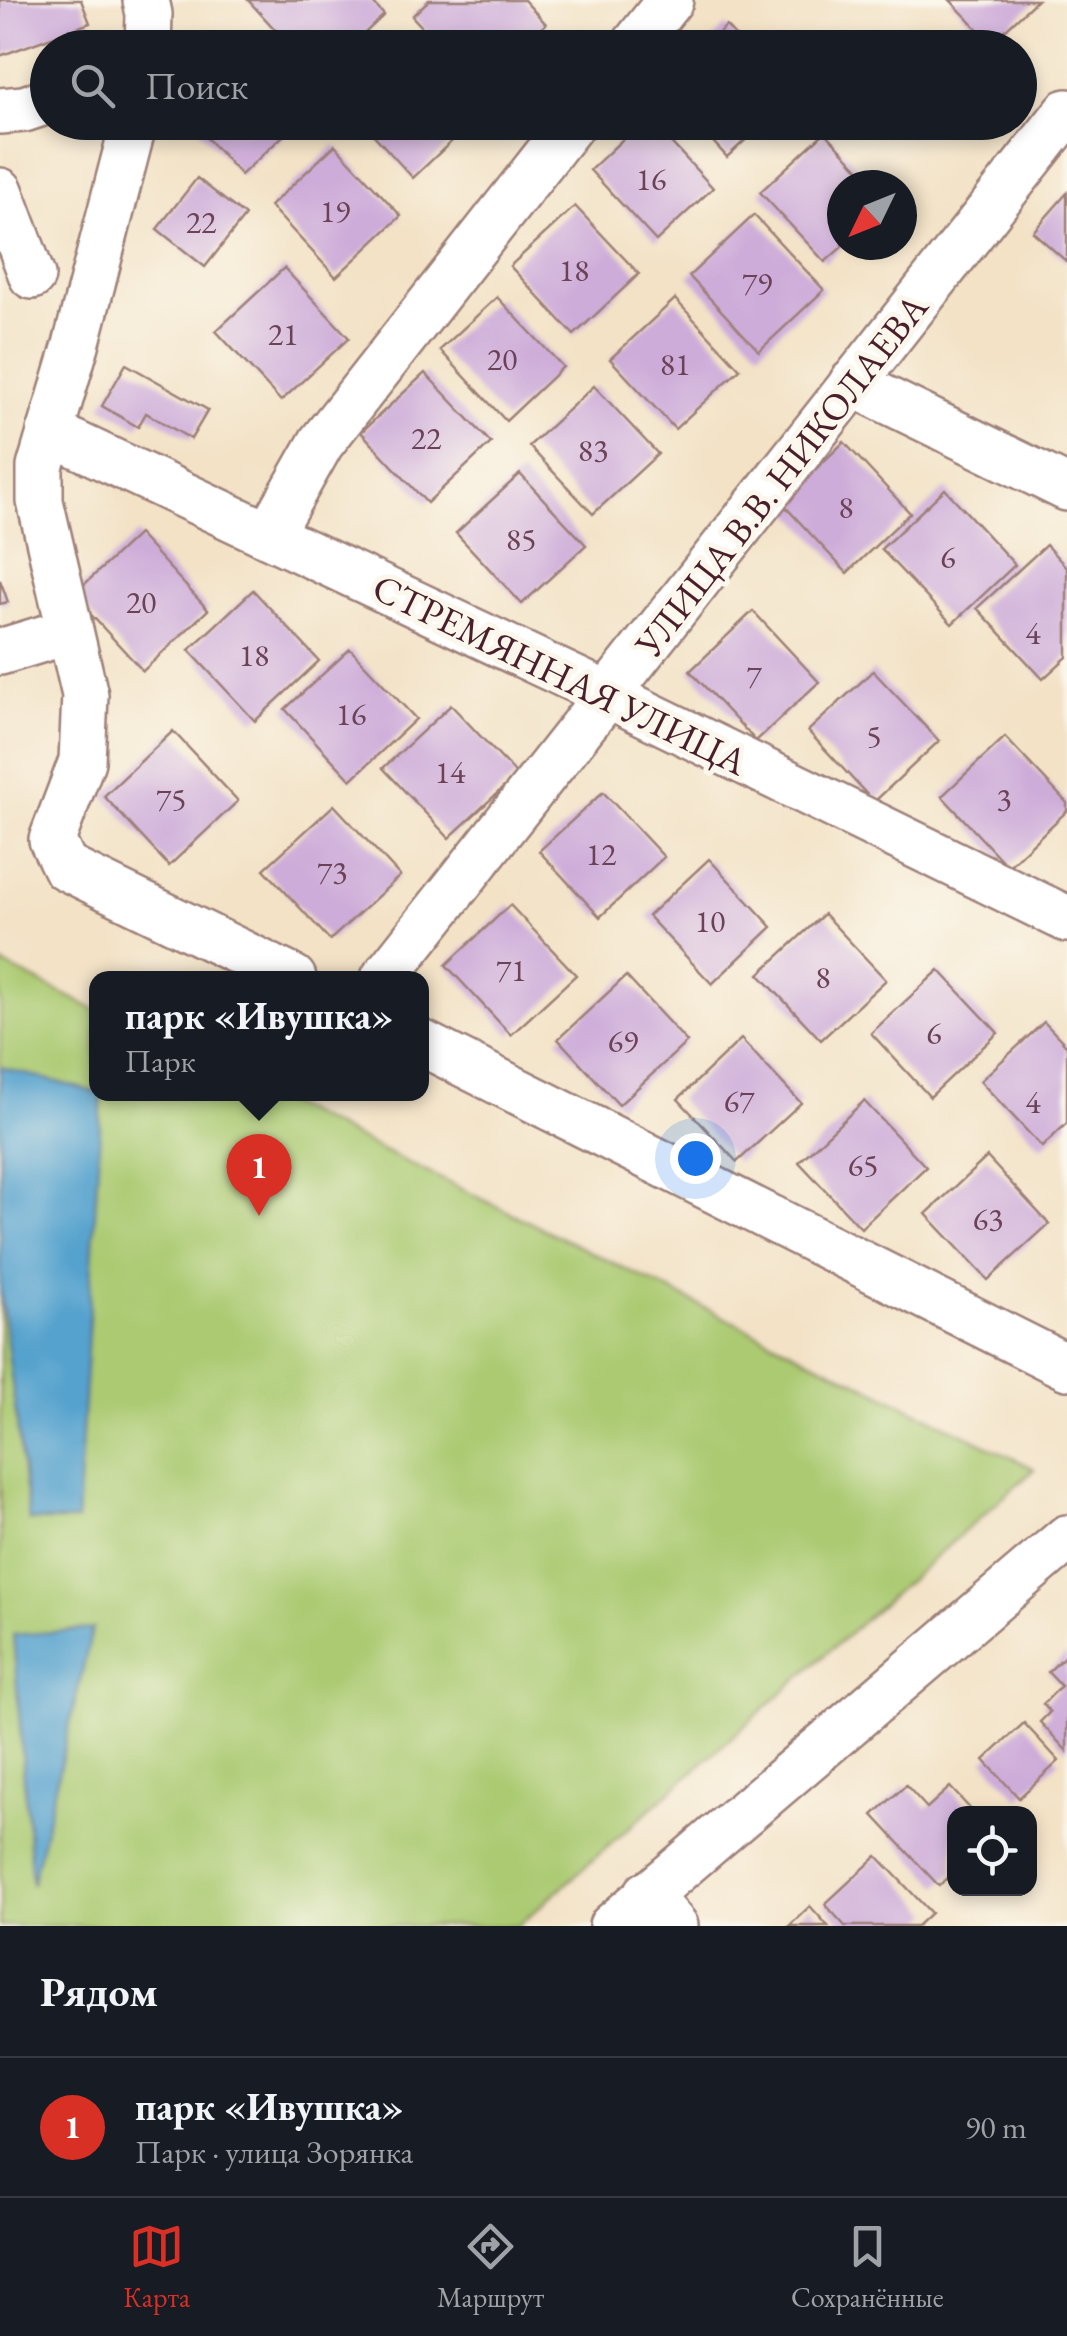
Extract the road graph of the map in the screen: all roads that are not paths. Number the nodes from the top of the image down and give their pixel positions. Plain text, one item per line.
1 (670, 0) edge
2 (646, 30) edge
3 (30, 107) edge
4 (0, 110) edge
5 (1067, 112) edge
6 (129, 140) edge
7 (560, 140) edge
8 (0, 191) edge
9 (32, 276) dead end
10 (852, 383) junction
11 (50, 432) junction
12 (1067, 488) edge
13 (269, 536) junction
14 (69, 631) junction
15 (0, 652) edge
16 (608, 695) junction
17 (1067, 919) edge
18 (279, 971) edge
19 (390, 971) edge
20 (429, 1047) edge
21 (1067, 1367) edge
22 (1067, 1538) edge
23 (661, 1910) edge
24 (612, 1926) edge

1 - 2 street
3 - 4 street
5 - 10 street, УЛИЦА В.В. НИКОЛАЕВА
6 - 11 street
7 - 13 street
8 - 9 street
10 - 12 street
10 - 16 street, УЛИЦА В.В. НИКОЛАЕВА
11 - 13 street, СТРЕМЯННАЯ УЛИЦА
11 - 14 street
13 - 16 street, СТРЕМЯННАЯ УЛИЦА
14 - 15 street
14 - 18 street
16 - 17 street, СТРЕМЯННАЯ УЛИЦА
16 - 19 street, УЛИЦА В.В. НИКОЛАЕВА
20 - 21 street
22 - 23 street
23 - 24 street

